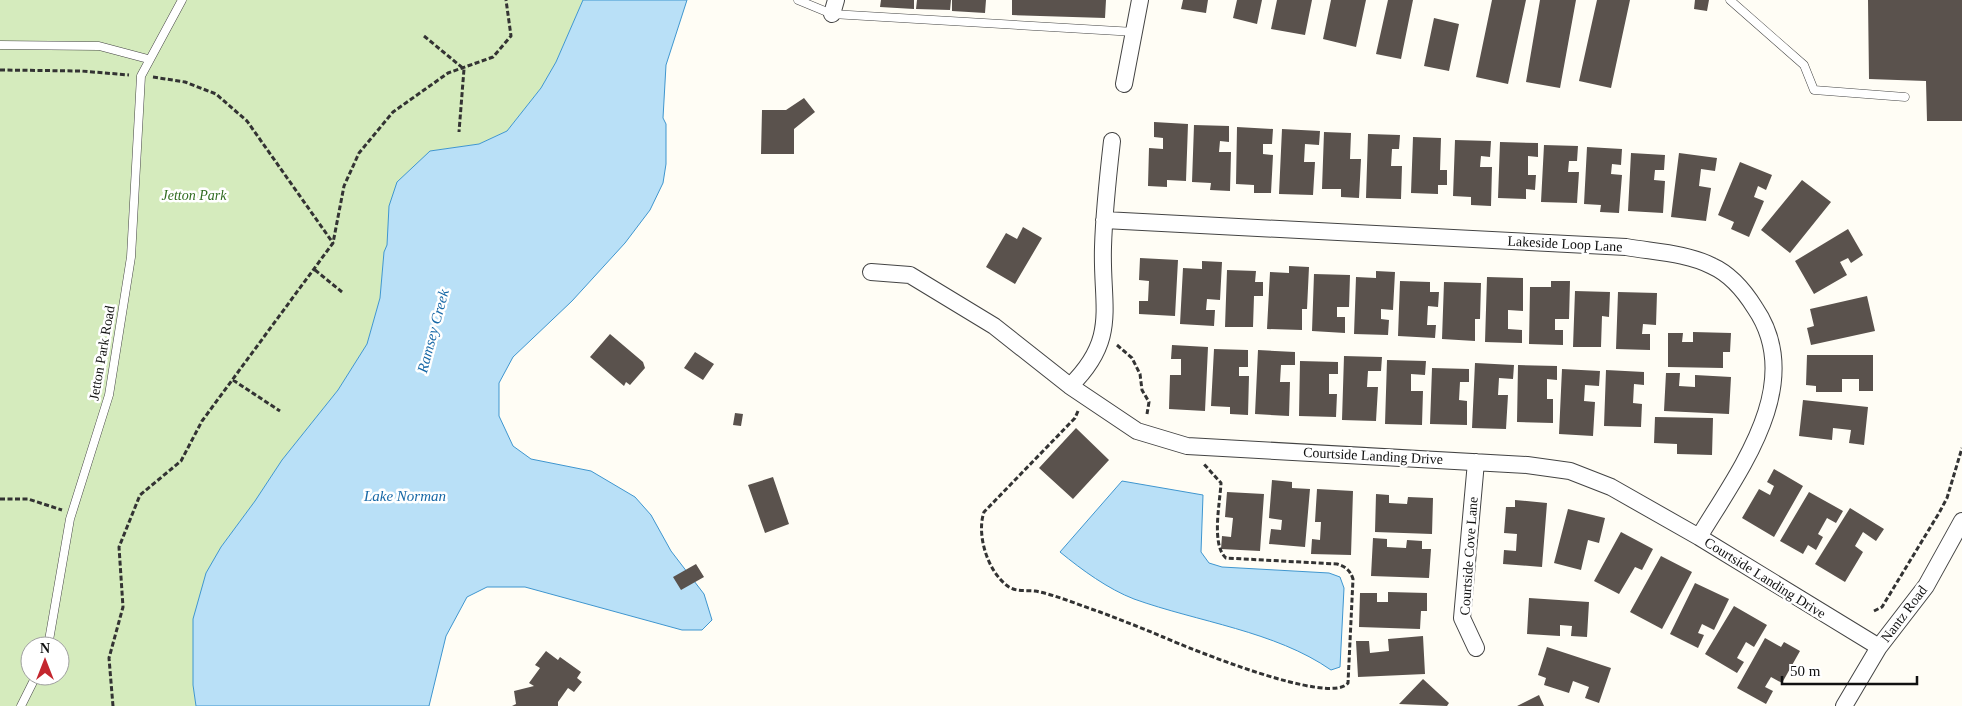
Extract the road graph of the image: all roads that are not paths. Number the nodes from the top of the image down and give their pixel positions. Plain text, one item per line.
1 (182, 0) edge
2 (798, 0) edge
3 (1140, 0) edge
4 (1730, 0) edge
5 (834, 7) edge
6 (1134, 32) junction
7 (0, 45) edge
8 (148, 59) junction
9 (1124, 84) dead end
10 (1906, 97) dead end
11 (1112, 141) dead end
12 (1104, 220) junction
13 (870, 272) dead end
14 (1070, 386) junction
15 (1476, 462) junction
16 (1962, 521) edge
17 (1699, 537) junction
18 (50, 636) edge
19 (1879, 647) junction
20 (1476, 648) dead end
21 (31, 686) edge
22 (21, 706) edge
23 (1844, 706) edge

1 - 8 lane, Jetton Park Road
2 - 5 lane
3 - 6 street
4 - 10 lane
5 - 6 lane
6 - 9 street
7 - 8 lane
8 - 18 lane, Jetton Park Road
11 - 12 street
12 - 14 street
12 - 17 street, Lakeside Loop Lane
13 - 14 street, Courtside Landing Drive
14 - 15 street, Courtside Landing Drive
15 - 17 street, Courtside Landing Drive
15 - 20 street, Courtside Cove Lane
16 - 19 street, Nantz Road
17 - 19 street, Courtside Landing Drive
19 - 23 street, Nantz Road
21 - 22 lane

